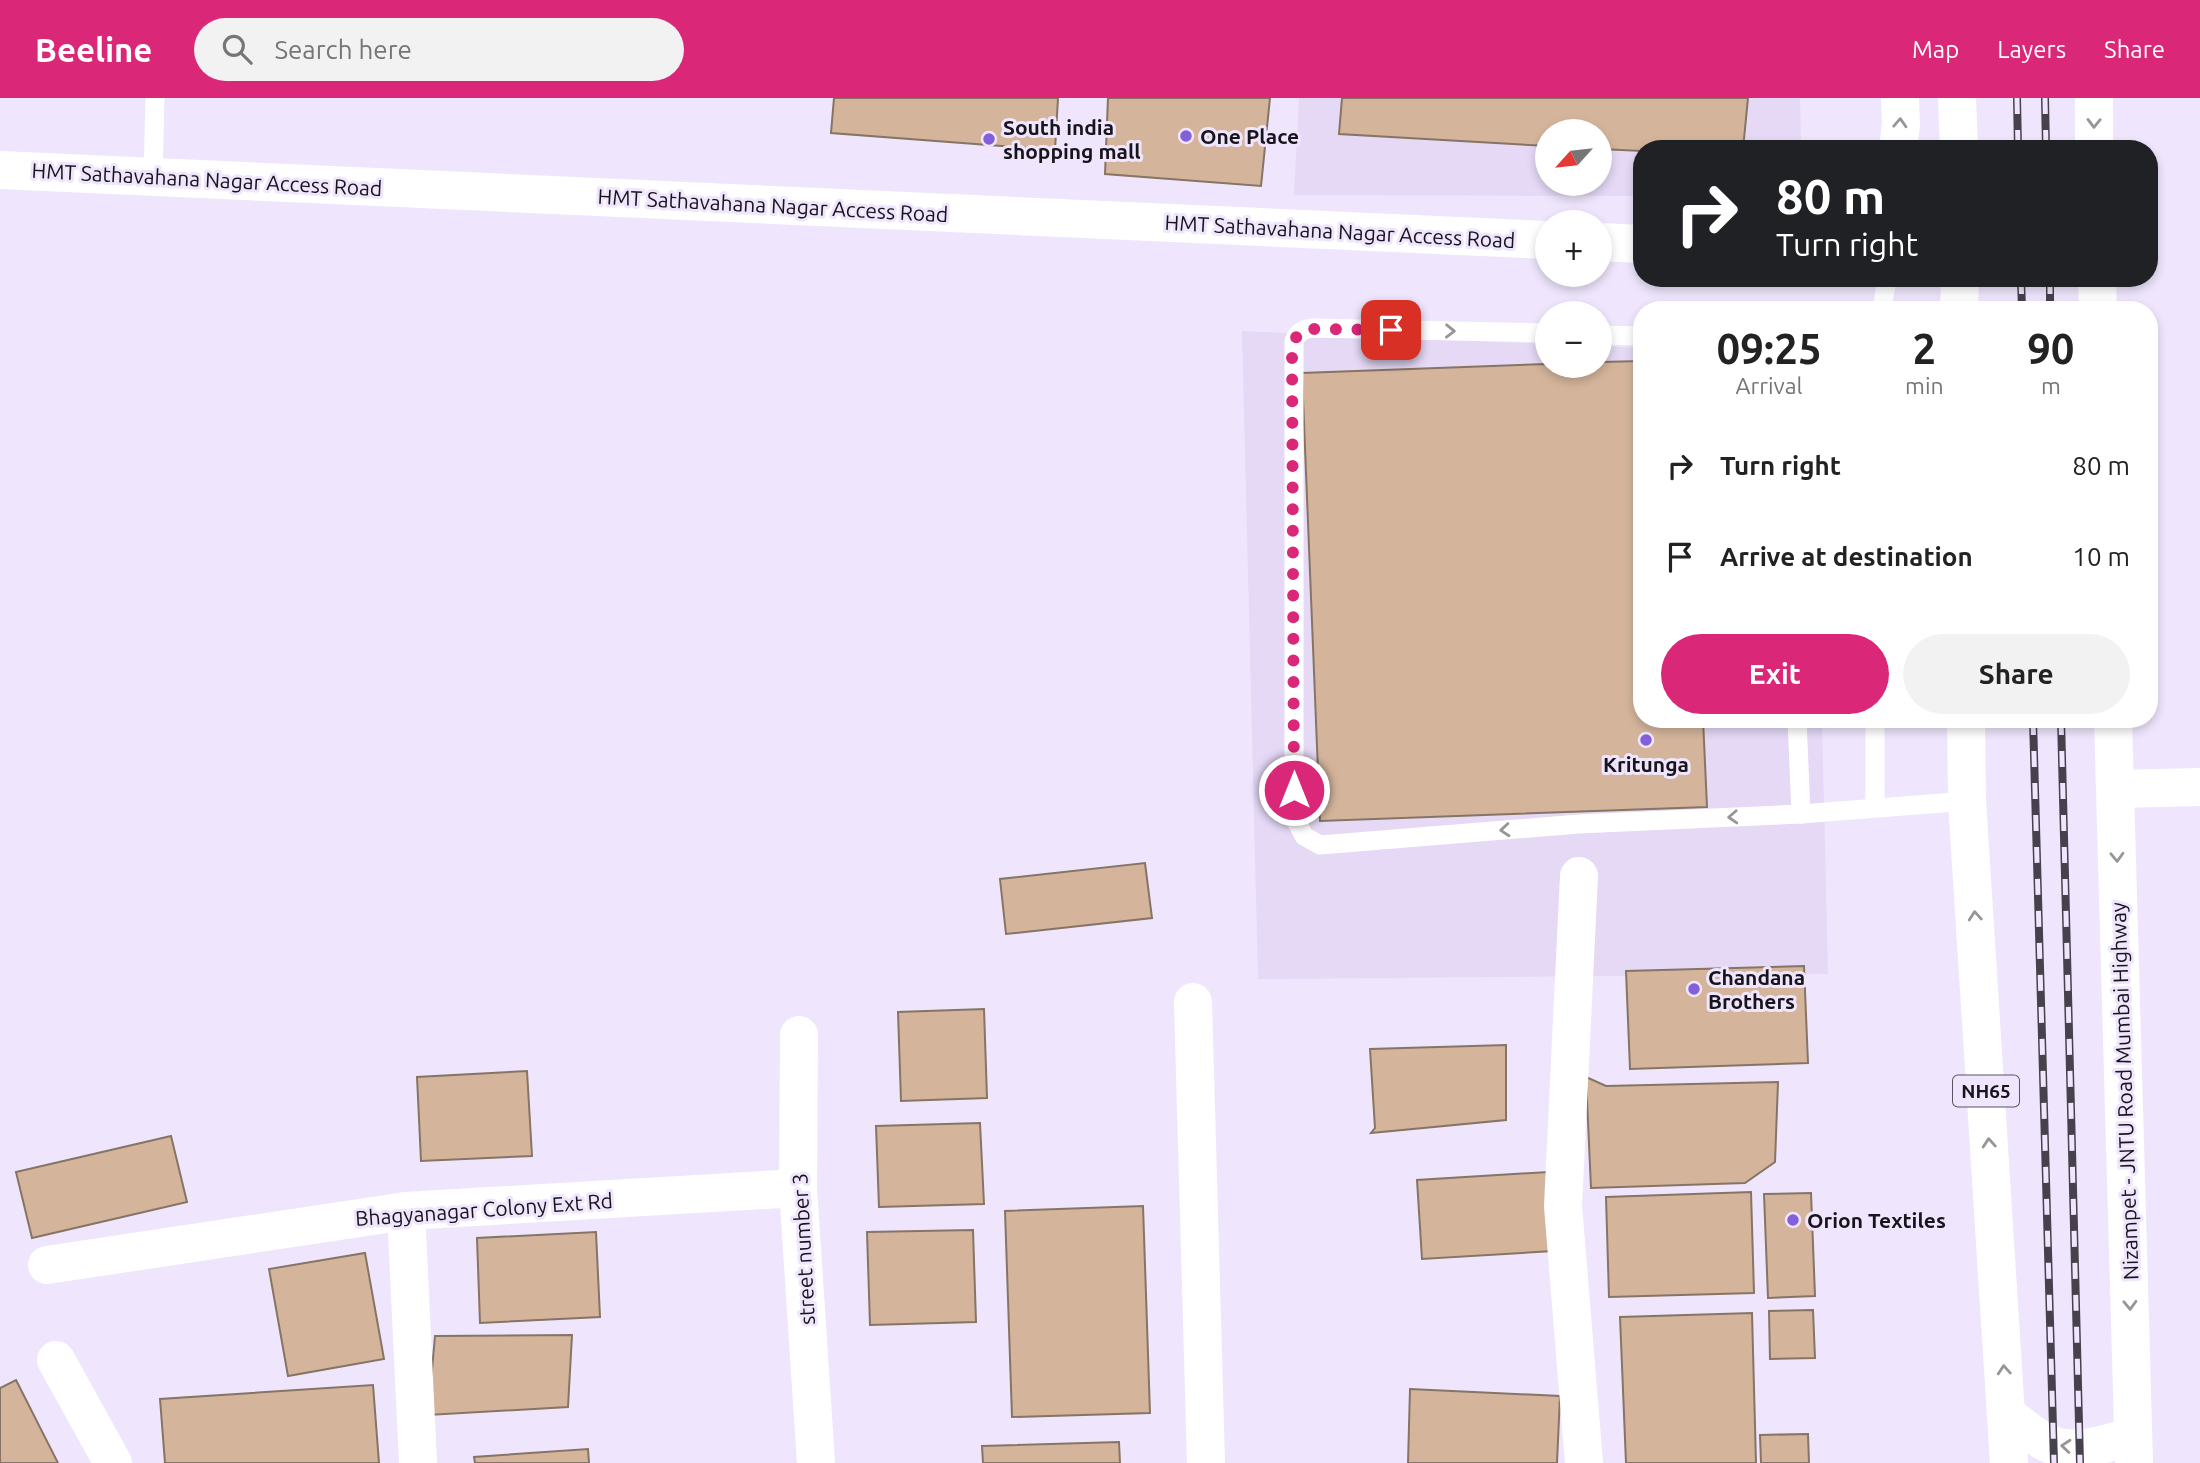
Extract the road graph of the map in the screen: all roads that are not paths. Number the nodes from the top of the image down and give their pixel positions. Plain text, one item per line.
1 (155, 98) edge
2 (1900, 98) edge
3 (1957, 98) edge
4 (2094, 98) edge
5 (1899, 140) edge
6 (1959, 140) edge
7 (2094, 140) edge
8 (0, 170) edge
9 (153, 177) junction
10 (1535, 239) edge
11 (1612, 243) edge
12 (1633, 244) edge
13 (1535, 333) edge
14 (1612, 335) edge
15 (1633, 335) edge
16 (1797, 728) edge
17 (1875, 728) edge
18 (1965, 728) edge
19 (2113, 728) edge
20 (2200, 787) edge
21 (2116, 789) junction
22 (1967, 801) junction
23 (1875, 807) junction
24 (1801, 814) junction
25 (1579, 876) dead end
26 (1193, 1002) dead end
27 (799, 1035) dead end
28 (798, 1188) junction
29 (406, 1211) junction
30 (47, 1265) dead end
31 (56, 1360) dead end
32 (2007, 1415) junction
33 (2134, 1450) edge
34 (113, 1463) edge
35 (418, 1463) edge
36 (816, 1463) edge
37 (1206, 1463) edge
38 (1584, 1463) edge
39 (2008, 1463) edge

1 - 9 lane
5 -> 2 main road
3 - 6 main road
4 -> 7 main road
8 - 9 main road, HMT Sathavahana Nagar Access Road
9 - 10 main road, HMT Sathavahana Nagar Access Road
11 - 12 main road
24 -> 13 lane
14 - 15 lane
16 - 24 lane
17 - 23 lane
18 - 22 main road, NH65
19 - 21 main road, Nizampet - JNTU Road Mumbai Highway
20 - 21 main road
21 -> 33 main road, Nizampet - JNTU Road Mumbai Highway
22 - 23 lane
32 -> 22 main road, NH65
23 - 24 lane
25 - 38 main road
26 - 37 main road
27 - 28 main road, street number 3
28 - 29 main road, Bhagyanagar Colony Ext Rd
28 - 36 main road, street number 3
29 - 30 main road, Bhagyanagar Colony Ext Rd
29 - 35 main road
31 - 34 main road
33 -> 32 main road
32 - 39 main road, NH65

